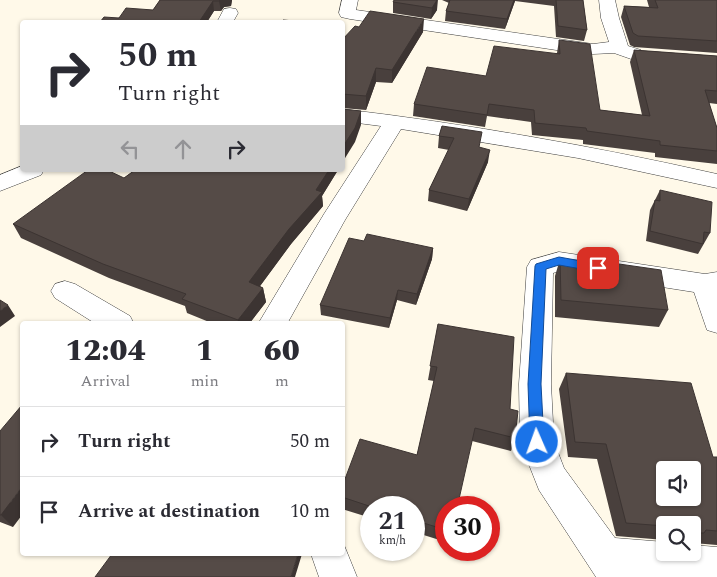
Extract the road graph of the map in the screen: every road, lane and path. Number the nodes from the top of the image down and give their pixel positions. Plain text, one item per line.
1 (350, 0) edge
2 (607, 0) edge
3 (619, 47) junction
4 (654, 56) edge
5 (345, 115) edge
6 (395, 121) junction
7 (28, 172) edge
8 (717, 181) edge
9 (0, 184) edge
10 (711, 283) edge
11 (65, 291) dead end
12 (115, 321) edge
13 (274, 321) edge
14 (717, 322) edge
15 (331, 556) edge
16 (612, 566) edge
17 (717, 566) edge
18 (338, 577) edge

1 - 3 street
2 - 3 street
3 - 4 street
5 - 6 street
6 - 8 street
6 - 13 street
7 - 9 street
10 - 14 street
10 - 16 street
11 - 12 street
15 - 18 street
16 - 17 street

